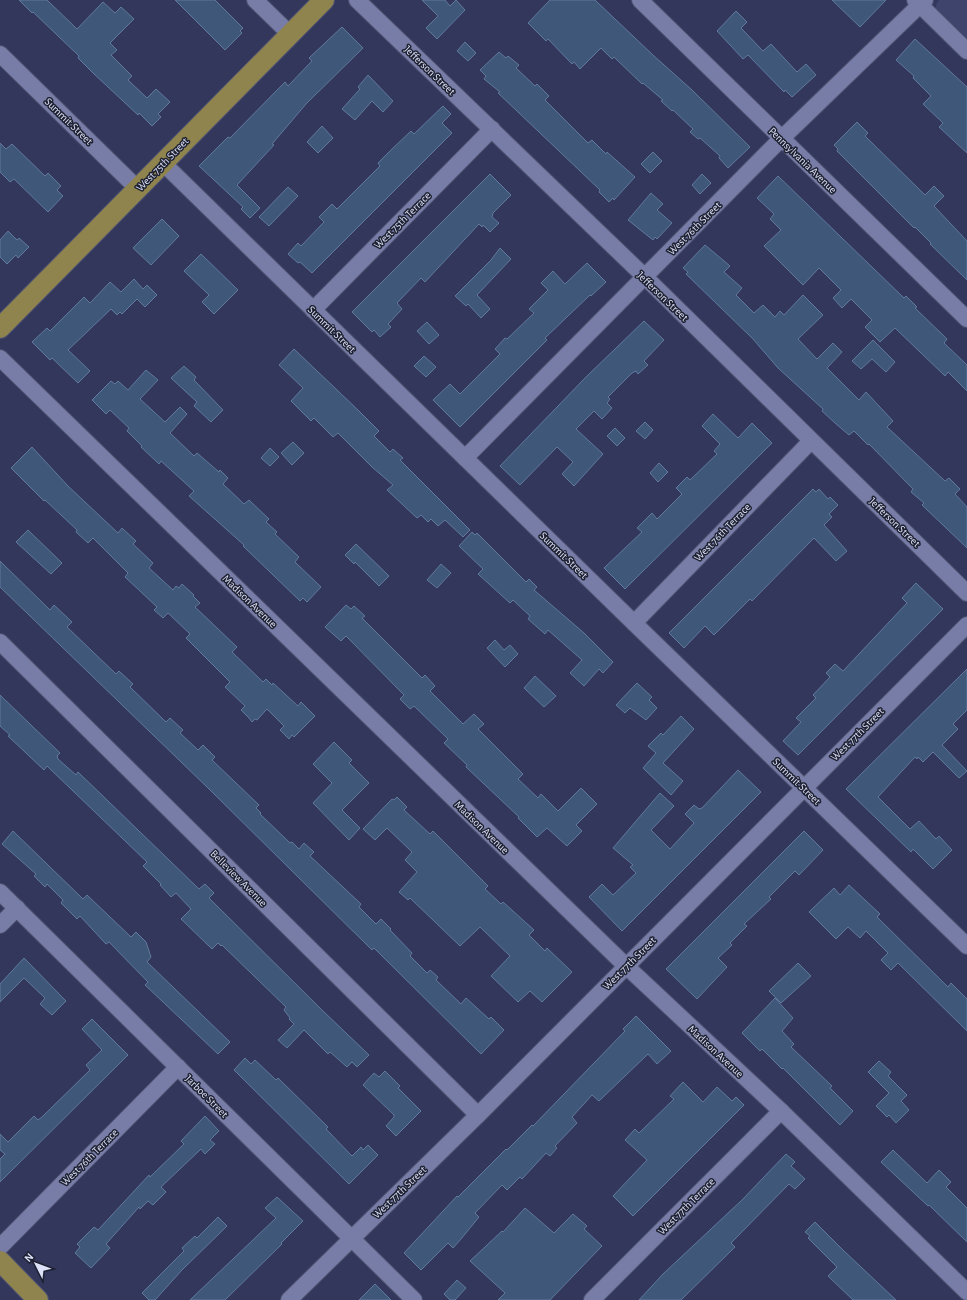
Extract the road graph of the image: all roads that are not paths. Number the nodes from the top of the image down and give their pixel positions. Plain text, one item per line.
1 (256, 0) edge
2 (324, 0) edge
3 (357, 0) edge
4 (640, 0) edge
5 (920, 2) edge
6 (290, 34) junction
7 (967, 51) edge
8 (0, 54) edge
9 (492, 129) junction
10 (781, 140) junction
11 (163, 163) junction
12 (138, 189) junction
13 (644, 277) junction
14 (313, 310) junction
15 (967, 319) edge
16 (0, 328) edge
17 (0, 358) edge
18 (811, 441) junction
19 (465, 458) junction
20 (967, 593) edge
21 (634, 624) junction
22 (967, 625) edge
23 (0, 642) edge
24 (803, 788) junction
25 (0, 892) edge
26 (17, 908) junction
27 (0, 925) edge
28 (967, 946) edge
29 (626, 966) junction
30 (178, 1067) junction
31 (781, 1112) junction
32 (478, 1115) junction
33 (351, 1238) junction
34 (0, 1247) edge
35 (0, 1261) edge
36 (967, 1292) edge
37 (38, 1300) edge
38 (289, 1300) edge
39 (414, 1300) edge
40 (592, 1300) edge

1 - 6 street
2 - 6 main road, West 75th Street
3 - 9 street, Jefferson Street
4 - 10 street, Pennsylvania Avenue
5 - 7 street
5 - 10 street, West 76th Street
6 - 11 main road, West 75th Street
8 - 12 street, Summit Street
9 - 13 street, Jefferson Street
9 - 14 street, West 75th Terrace
10 - 13 street, West 76th Street
10 - 15 street, Pennsylvania Avenue
11 - 12 main road, West 75th Street
11 - 14 street, Summit Street
12 - 16 main road, West 75th Street
13 - 18 street, Jefferson Street
13 - 19 street, West 76th Street
14 - 19 street, Summit Street
17 - 29 street, Madison Avenue
18 - 20 street, Jefferson Street
18 - 21 street, West 76th Terrace
19 - 21 street, Summit Street
21 - 24 street, Summit Street
22 - 24 street, West 77th Street
23 - 32 street, Belleview Avenue
24 - 28 street, Summit Street
24 - 29 street, West 77th Street
25 - 26 street, Jarboe Street
26 - 27 street
26 - 30 street, Jarboe Street
29 - 31 street, Madison Avenue
29 - 32 street, West 77th Street
30 - 33 street, Jarboe Street
30 - 34 street, West 76th Terrace
31 - 36 street, Madison Avenue
31 - 40 street, West 77th Terrace
32 - 33 street, West 77th Street
33 - 38 street, West 77th Street
33 - 39 street, Jarboe Street
35 - 37 main road

